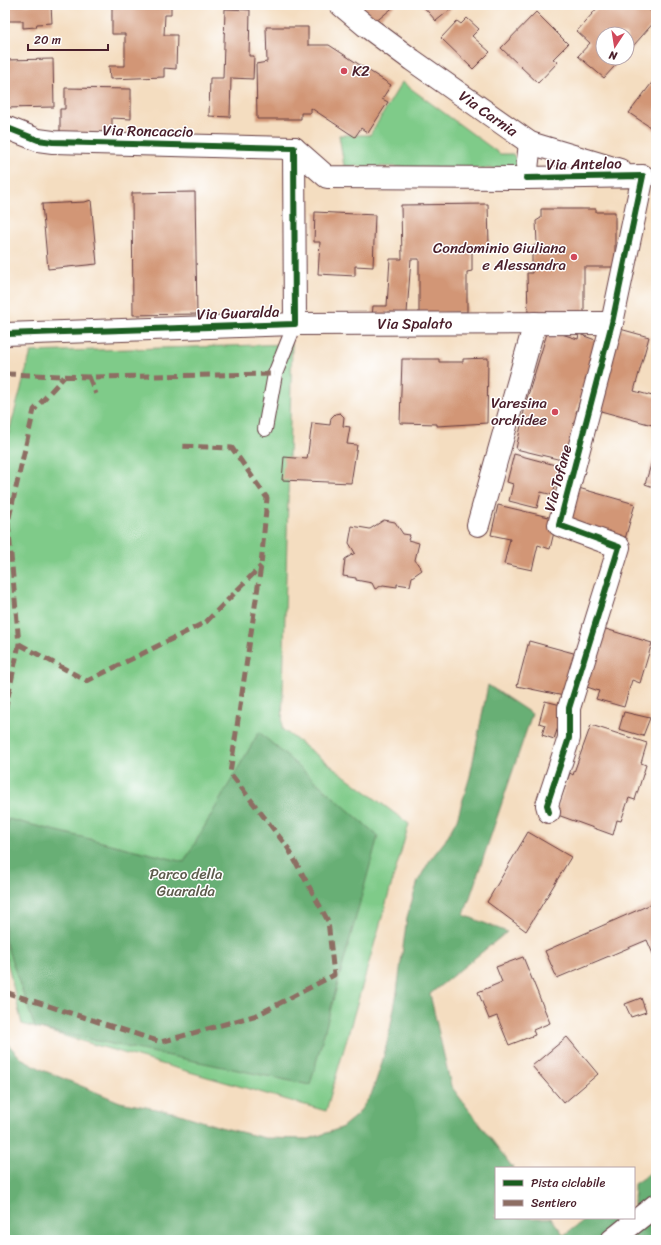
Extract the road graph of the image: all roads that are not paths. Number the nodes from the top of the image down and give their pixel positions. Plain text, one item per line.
1 (341, 5) edge
2 (5, 127) edge
3 (530, 143) junction
4 (294, 148) junction
5 (649, 176) edge
6 (526, 178) junction
7 (536, 323) junction
8 (612, 323) junction
9 (295, 324) junction
10 (5, 334) edge
11 (265, 429) dead end
12 (478, 525) dead end
13 (549, 812) dead end
14 (656, 1205) edge
15 (612, 1240) edge

1 - 3 street, Via Carnia
2 - 4 street, Via Roncaccio
3 - 5 street, Via Carnia
3 - 6 street, Via Antelao
4 - 6 street, Via Antelao
4 - 9 street, Via Guaralda
5 - 6 street, Via Antelao
5 - 8 street, Via Tofane
7 - 8 street, Via Spalato
7 - 9 street, Via Spalato
7 - 12 street
8 - 13 street, Via Tofane
9 - 10 street, Via Guaralda
9 - 11 lane
14 - 15 street

